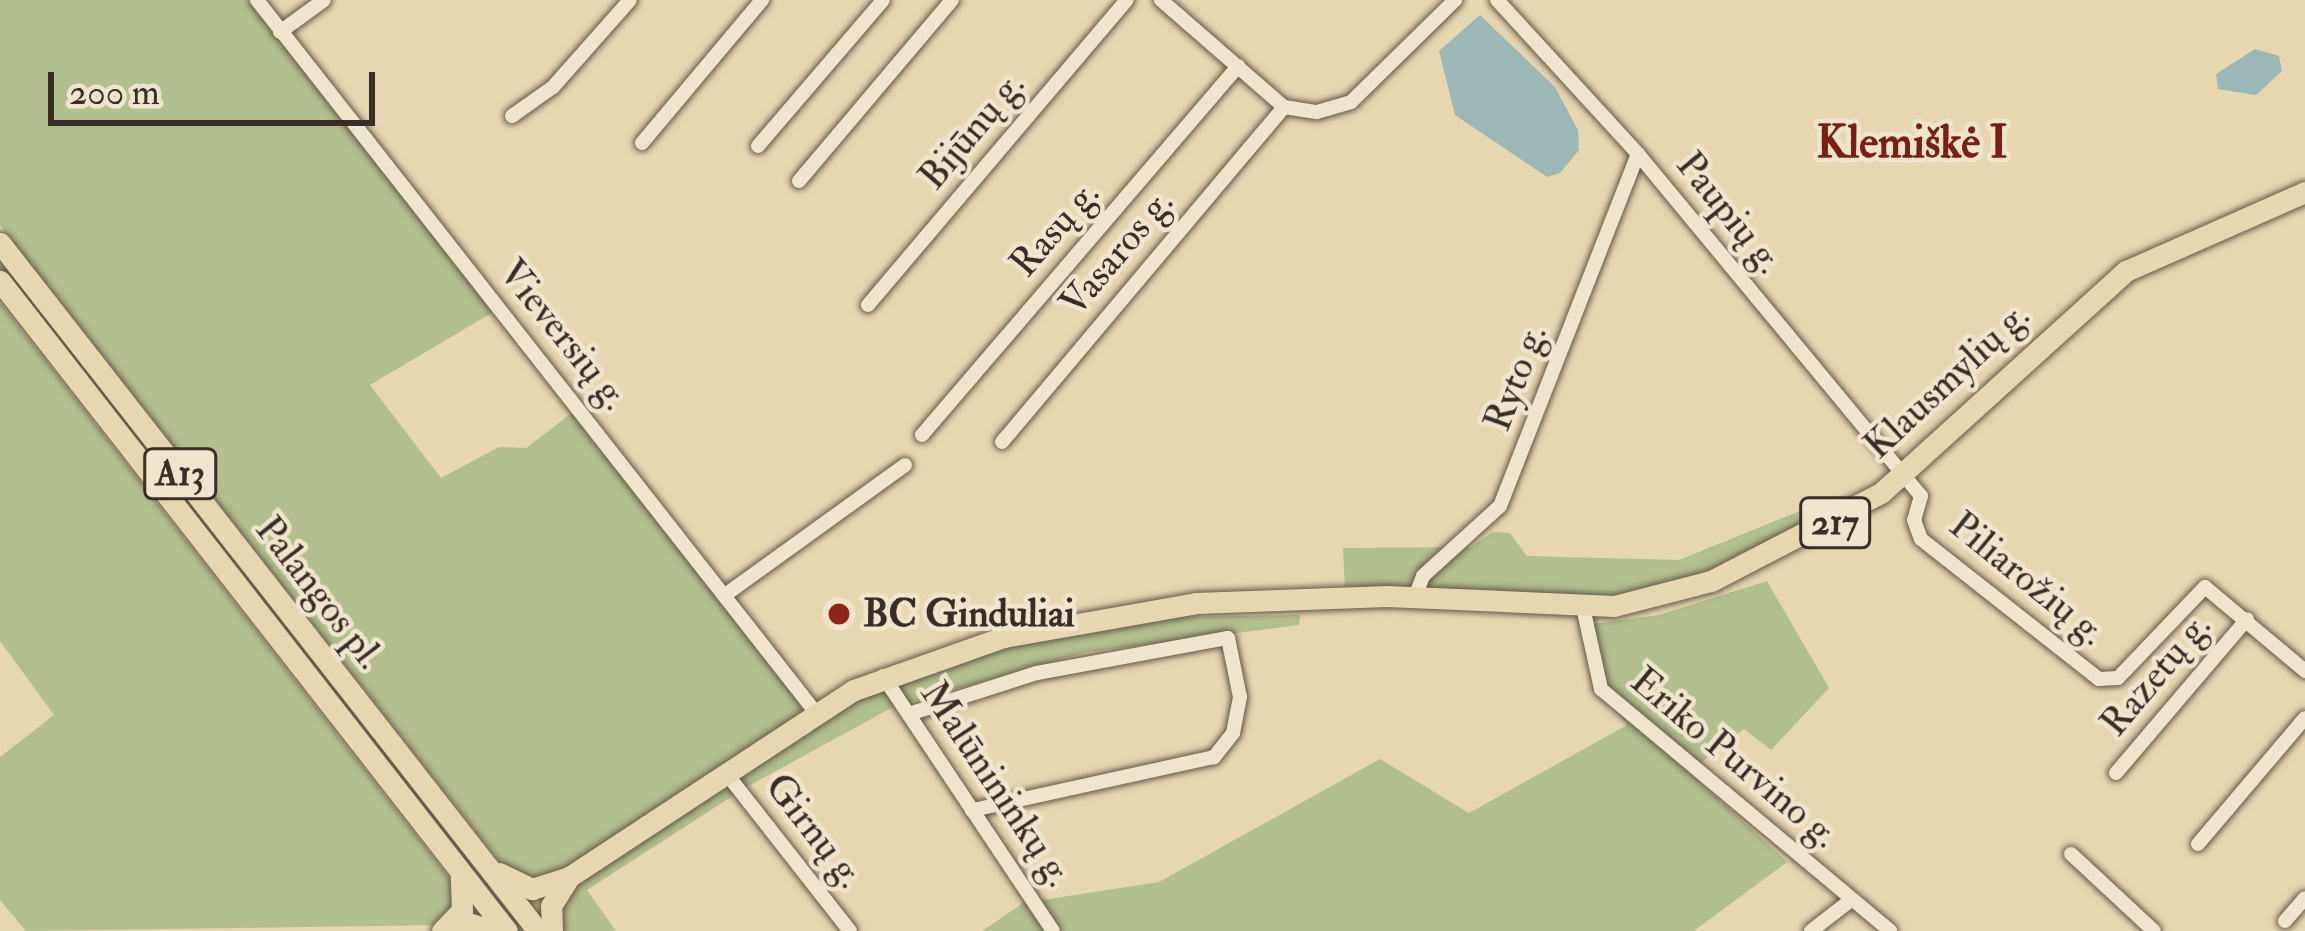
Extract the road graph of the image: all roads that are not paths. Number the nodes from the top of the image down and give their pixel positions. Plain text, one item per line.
1 (257, 0) edge
2 (324, 0) edge
3 (630, 0) edge
4 (762, 0) edge
5 (884, 0) edge
6 (952, 0) edge
7 (1127, 0) edge
8 (1161, 0) edge
9 (1455, 0) edge
10 (1497, 0) edge
11 (280, 32) junction
12 (1238, 66) junction
13 (1284, 106) junction
14 (512, 116) dead end
15 (641, 143) dead end
16 (758, 146) dead end
17 (1638, 154) junction
18 (799, 181) dead end
19 (2305, 192) edge
20 (0, 243) edge
21 (0, 281) edge
22 (868, 305) dead end
23 (922, 435) dead end
24 (1002, 442) dead end
25 (905, 465) dead end
26 (1902, 475) junction
27 (725, 595) junction
28 (1415, 598) junction
29 (1583, 608) junction
30 (2247, 619) junction
31 (2305, 671) edge
32 (883, 675) junction
33 (816, 713) junction
34 (909, 714) junction
35 (2305, 718) edge
36 (726, 773) junction
37 (2116, 773) dead end
38 (972, 810) junction
39 (2198, 844) dead end
40 (2071, 854) dead end
41 (482, 861) junction
42 (460, 872) junction
43 (569, 877) junction
44 (2305, 898) edge
45 (1851, 900) junction
46 (2285, 921) dead end
47 (442, 931) edge
48 (495, 931) edge
49 (507, 931) edge
50 (538, 931) edge
51 (552, 931) edge
52 (850, 931) edge
53 (1053, 931) edge
54 (1810, 931) edge
55 (1890, 931) edge
56 (2154, 931) edge

1 - 11 street, Vieversių g.
2 - 11 street
3 - 14 street
4 - 15 street
5 - 16 street
6 - 18 street
7 - 22 street, Bijūnų g.
8 - 12 street
9 - 13 street
10 - 17 street, Paupių g.
11 - 27 street, Vieversių g.
12 - 13 street
12 - 23 street, Rasų g.
13 - 24 street, Vasaros g.
17 - 26 street, Paupių g.
17 - 28 street, Ryto g.
19 - 26 main road, Klausmylių g. / 217
20 - 41 main road, Palangos pl. / A13
21 - 42 main road, Palangos pl. / A13
25 - 27 street
26 - 29 main road, Klausmylių g. / 217
26 - 30 street, Piliarožių g.
27 - 33 street, Vieversių g.
28 - 29 main road, Klausmylių g. / 217
28 - 32 main road, Klausmylių g. / 217
29 - 45 street, Eriko Purvino g.
30 - 31 street, Piliarožių g.
30 - 37 street, Razetų g.
32 - 33 main road, 217
32 - 34 street, Malūnininkų g.
33 - 36 main road, 217
34 - 38 street, Malūnininkų g.
34 - 38 street
35 - 39 street
36 - 43 main road, 217
36 - 52 street, Girnų g.
38 - 53 street, Malūnininkų g.
40 - 56 street
41 - 43 main road
41 - 50 main road, Palangos pl. / A13
42 - 47 main road
42 - 49 main road, Palangos pl. / A13
43 - 51 main road
44 - 46 street
45 - 54 street
45 - 55 street, Eriko Purvino g.
47 - 48 main road

